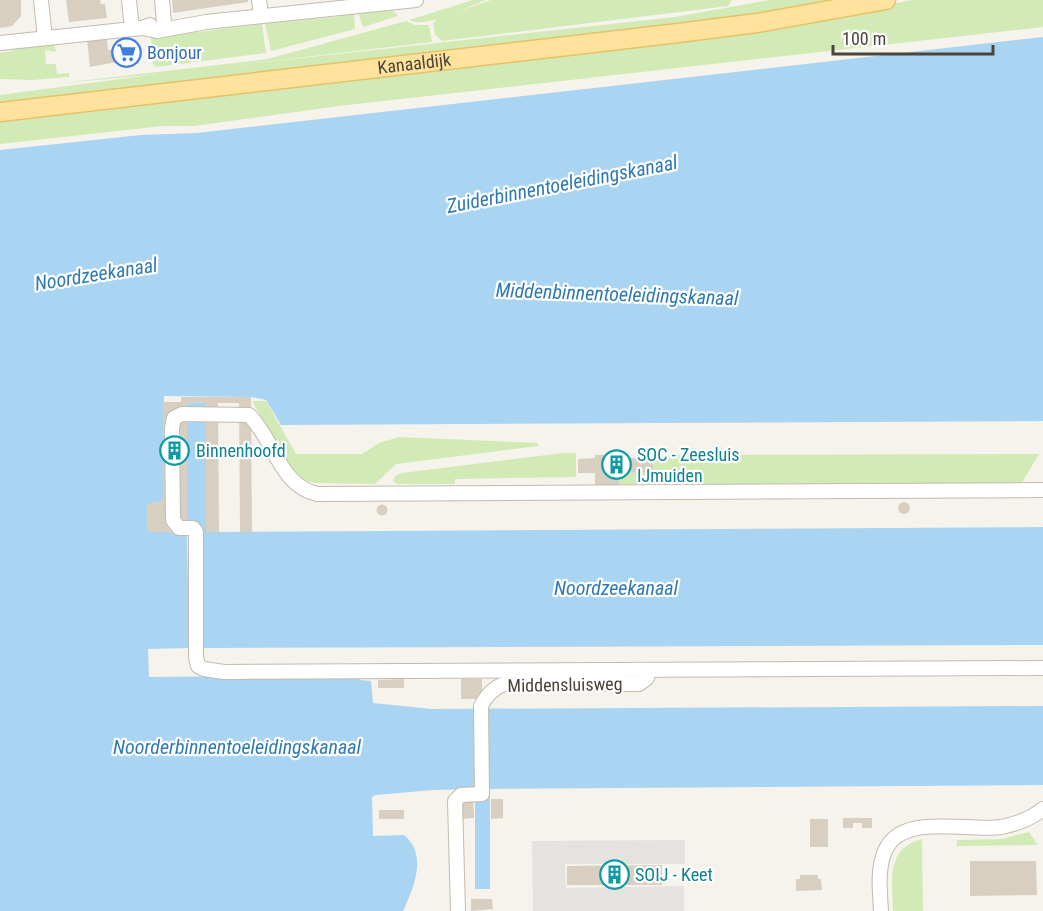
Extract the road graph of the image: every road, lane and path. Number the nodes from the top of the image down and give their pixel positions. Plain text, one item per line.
1 (41, 0) edge
2 (129, 0) edge
3 (162, 0) edge
4 (260, 0) edge
5 (416, 0) edge
6 (850, 0) edge
7 (886, 0) edge
8 (353, 3) edge
9 (828, 9) junction
10 (261, 16) junction
11 (164, 22) junction
12 (188, 24) junction
13 (137, 28) junction
14 (45, 38) junction
15 (0, 43) edge
16 (0, 112) edge
17 (1043, 490) edge
18 (1043, 668) edge
19 (649, 670) junction
20 (1043, 809) edge
21 (458, 911) edge
22 (881, 911) edge

1 - 14 street
2 - 13 street
3 - 11 street
4 - 10 street
5 - 8 street
6 - 9 main road, Kanaaldijk
7 - 9 main road, Kanaaldijk
8 - 10 street
9 - 16 main road, Kanaaldijk
10 - 12 street
11 - 12 street
11 - 13 street
12 - 13 street
13 - 14 street
14 - 15 street
17 - 19 street
18 - 19 street
19 - 21 street, Middensluisweg
20 - 22 street

